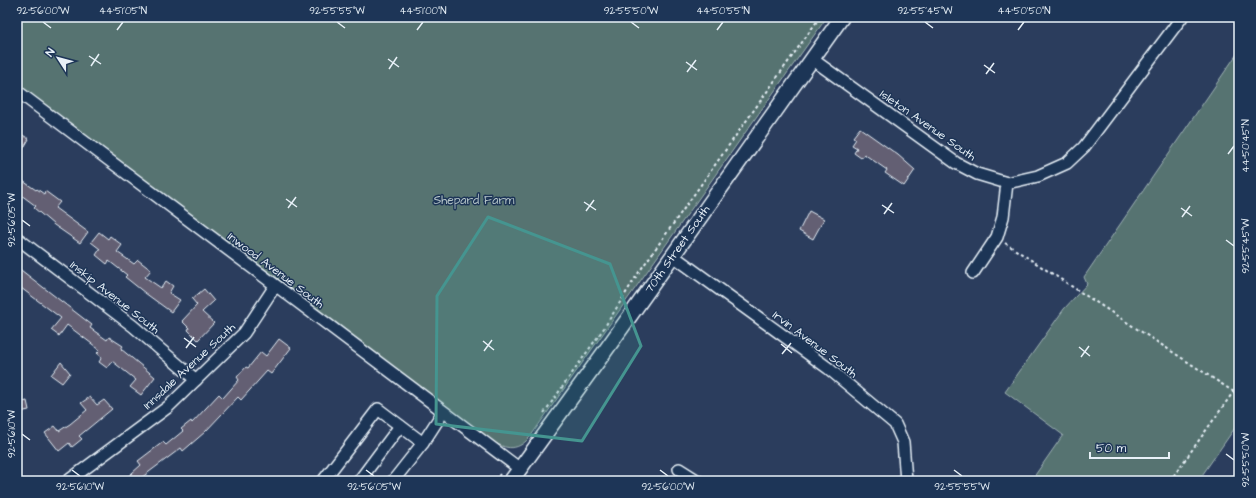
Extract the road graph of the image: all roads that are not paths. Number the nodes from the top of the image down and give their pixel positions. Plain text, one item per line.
1 (842, 17) edge
2 (1182, 17) edge
3 (812, 59) junction
4 (17, 91) edge
5 (1007, 184) junction
6 (17, 238) edge
7 (672, 255) junction
8 (973, 274) dead end
9 (275, 286) junction
10 (196, 380) junction
11 (443, 412) junction
12 (400, 426) junction
13 (423, 443) junction
14 (679, 468) dead end
15 (520, 469) junction
16 (906, 479) edge
17 (68, 481) edge
18 (323, 481) edge
19 (359, 481) edge
20 (393, 481) edge
21 (511, 481) edge
22 (698, 481) edge

1 - 3 main road, 70th Street South
2 - 5 street
3 - 5 street, Isleton Avenue South
3 - 7 main road, 70th Street South
4 - 9 street, Inwood Avenue South
5 - 8 street
6 - 10 street, Inskip Avenue South
7 - 15 main road, 70th Street South
7 - 16 street, Irvin Avenue South
9 - 10 street, Innsdale Avenue South
9 - 11 street, Inwood Avenue South
10 - 17 street, Innsdale Avenue South
11 - 13 street
11 - 15 street, Inwood Avenue South
12 - 13 street
12 - 18 street
12 - 19 street
13 - 20 street
14 - 22 street
15 - 21 main road, 70th Street South

